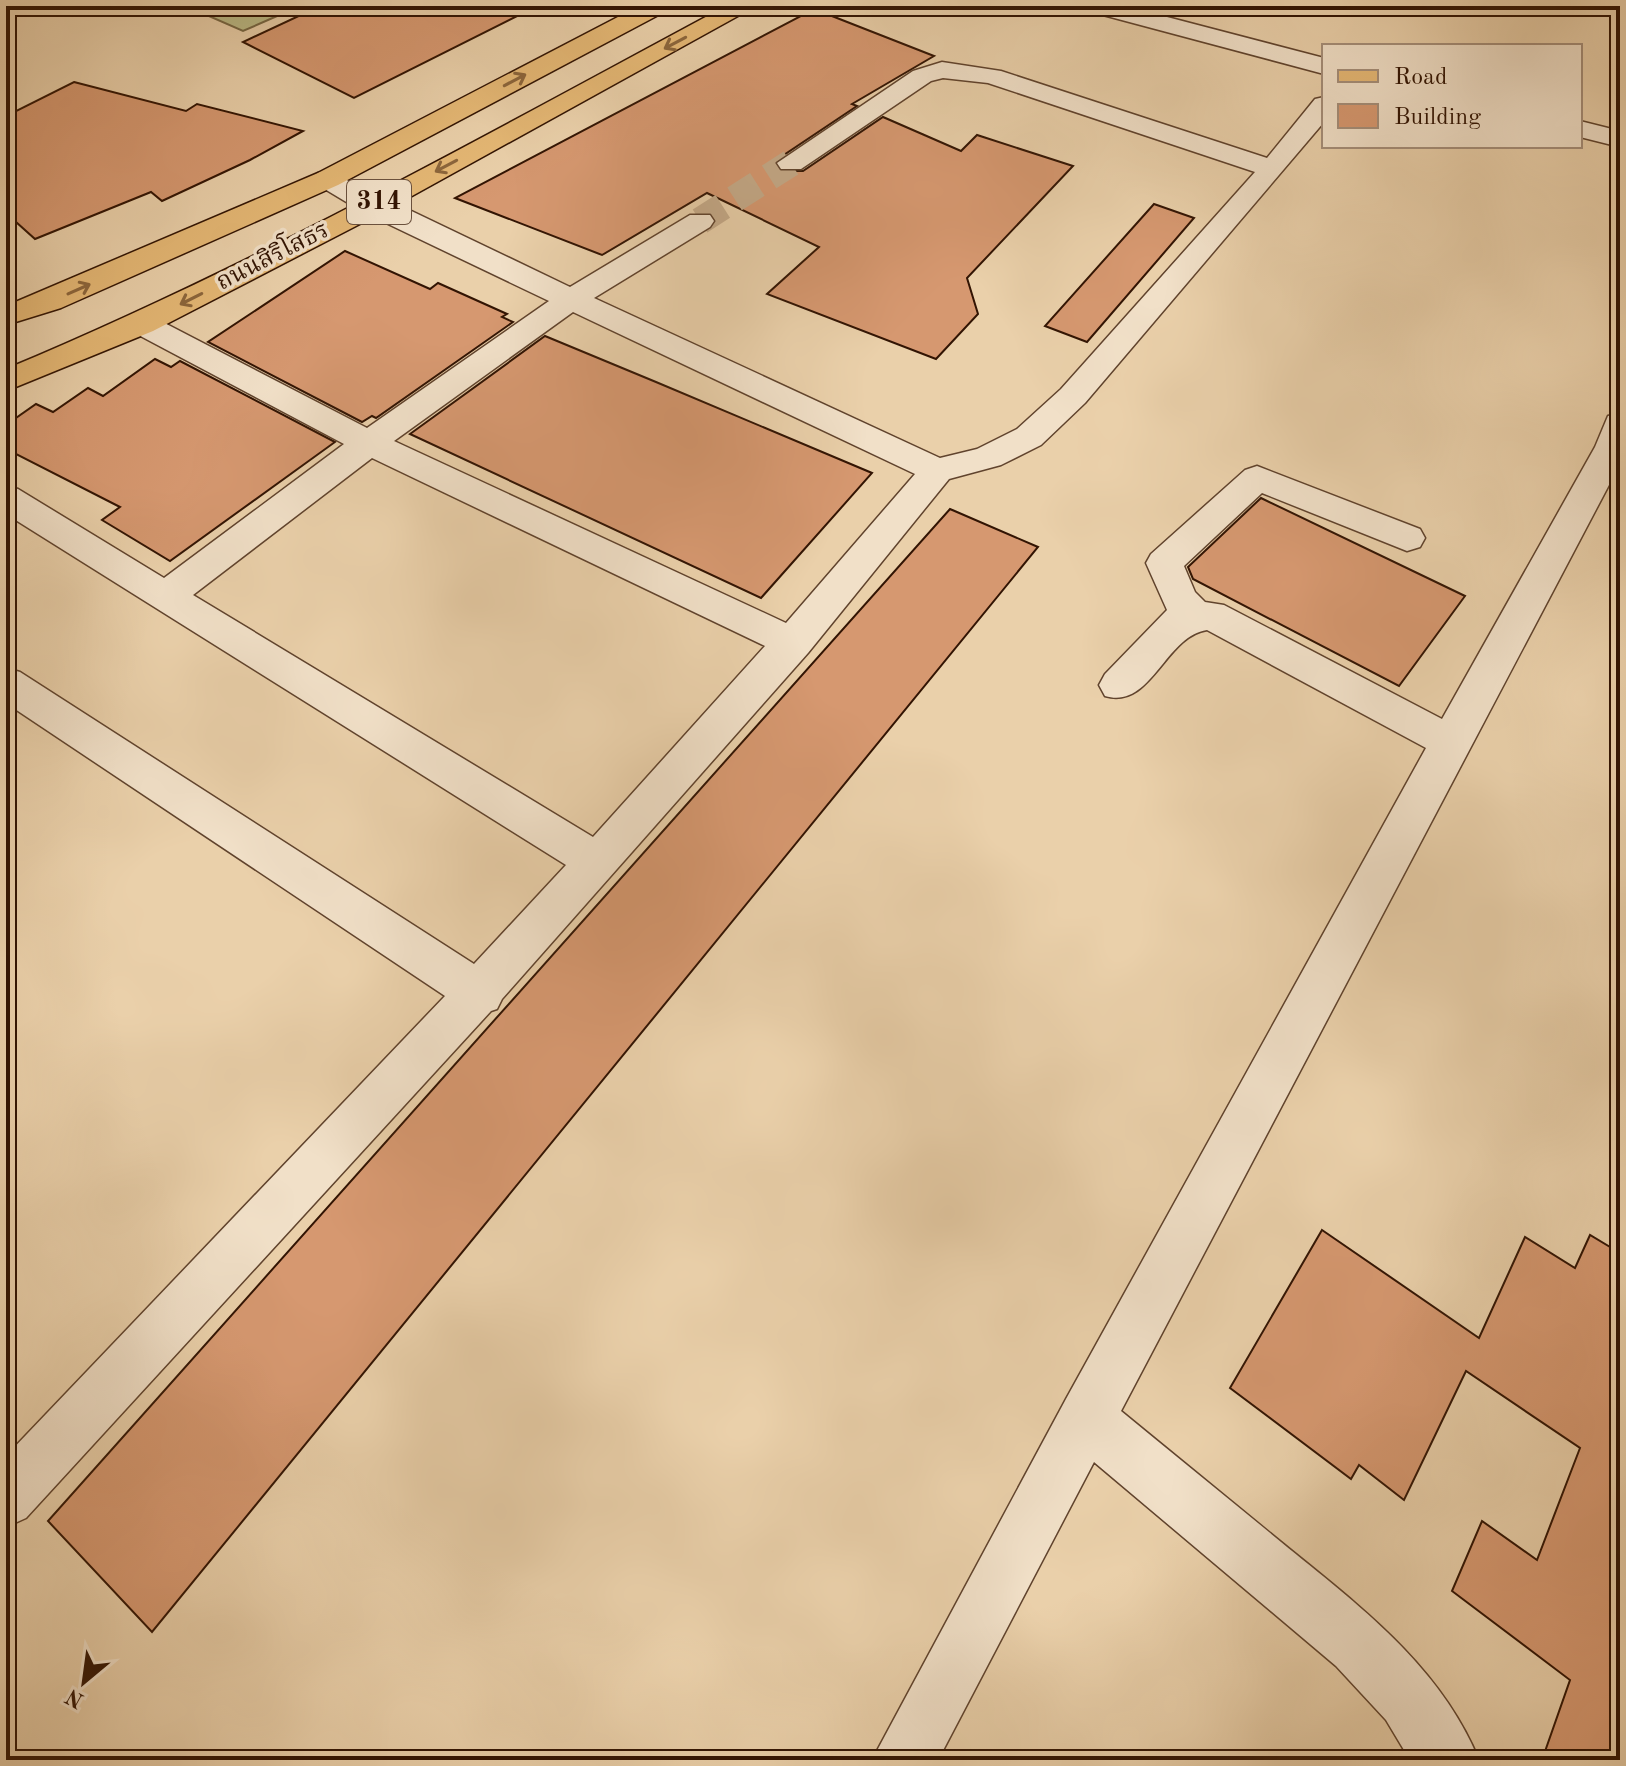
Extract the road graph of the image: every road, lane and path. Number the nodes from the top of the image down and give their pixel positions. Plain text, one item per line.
1 (657, 6) edge
2 (744, 6) edge
3 (1097, 6) edge
4 (1322, 65) edge
5 (1322, 108) edge
6 (1582, 130) edge
7 (1620, 139) edge
8 (791, 163) tunnel mouth
9 (1273, 169) junction
10 (328, 179) junction
11 (373, 206) junction
12 (700, 221) tunnel mouth
13 (573, 298) junction
14 (6, 316) edge
15 (142, 324) junction
16 (6, 381) edge
17 (1620, 424) edge
18 (369, 443) junction
19 (937, 471) junction
20 (6, 498) edge
21 (1407, 538) dead end
22 (167, 595) junction
23 (1195, 616) junction
24 (794, 643) junction
25 (6, 683) edge
26 (1119, 685) dead end
27 (1450, 742) junction
28 (597, 862) junction
29 (481, 994) junction
30 (1086, 1419) junction
31 (6, 1498) edge
32 (904, 1760) edge
33 (1447, 1760) edge

10 -> 1 main road, ถนนสิริโสธร / 314
2 -> 11 main road, ถนนสิริโสธร / 314
3 - 4 street
5 - 9 street
6 - 7 street
8 - 9 street
9 - 19 street
10 - 11 street
14 -> 10 main road, ถนนสิริโสธร / 314
11 - 13 street
11 -> 15 main road, ถนนสิริโสธร / 314
12 - 13 street
13 - 18 street
13 - 19 street
15 - 16 main road, ถนนสิริโสธร / 314
15 - 18 street
17 - 27 street
18 - 22 street
18 - 24 street
19 - 24 street
20 - 22 street
21 - 23 street
22 - 28 street
23 - 26 street
23 - 27 street
24 - 28 street
25 - 29 street
27 - 30 street
28 - 29 street
29 - 31 street
30 - 32 street
30 - 33 street

